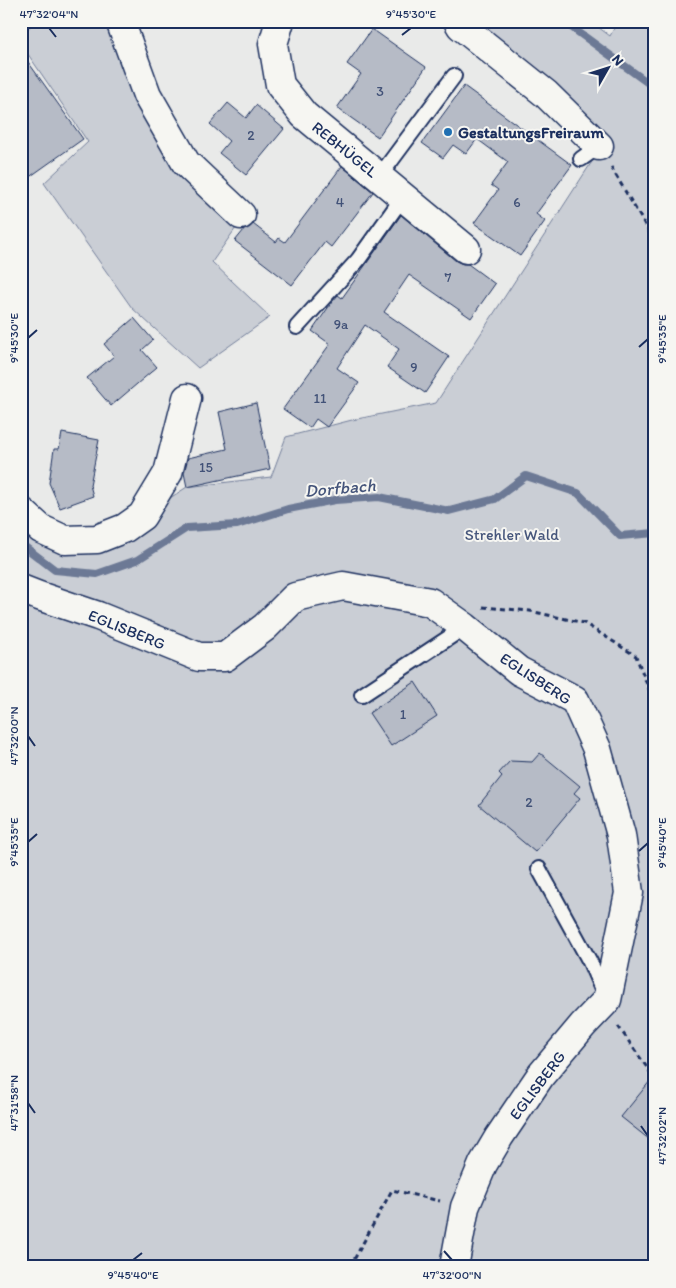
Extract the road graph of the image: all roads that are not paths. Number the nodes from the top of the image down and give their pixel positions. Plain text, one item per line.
1 (120, 21) edge
2 (280, 21) edge
3 (458, 21) edge
4 (454, 76) dead end
5 (590, 153) road end
6 (379, 177) junction
7 (403, 197) junction
8 (241, 215) dead end
9 (466, 249) dead end
10 (297, 327) dead end
11 (187, 398) dead end
12 (21, 511) edge
13 (21, 588) edge
14 (472, 617) junction
15 (362, 695) dead end
16 (539, 869) dead end
17 (607, 1000) junction
18 (454, 1267) edge

1 - 8 street
2 - 6 street, REBHÜGEL
3 - 5 street
4 - 6 lane
6 - 7 street, REBHÜGEL
7 - 9 street, REBHÜGEL
7 - 10 lane
11 - 12 street
13 - 14 street, EGLISBERG
14 - 15 lane
14 - 17 street, EGLISBERG
16 - 17 lane
17 - 18 street, EGLISBERG

